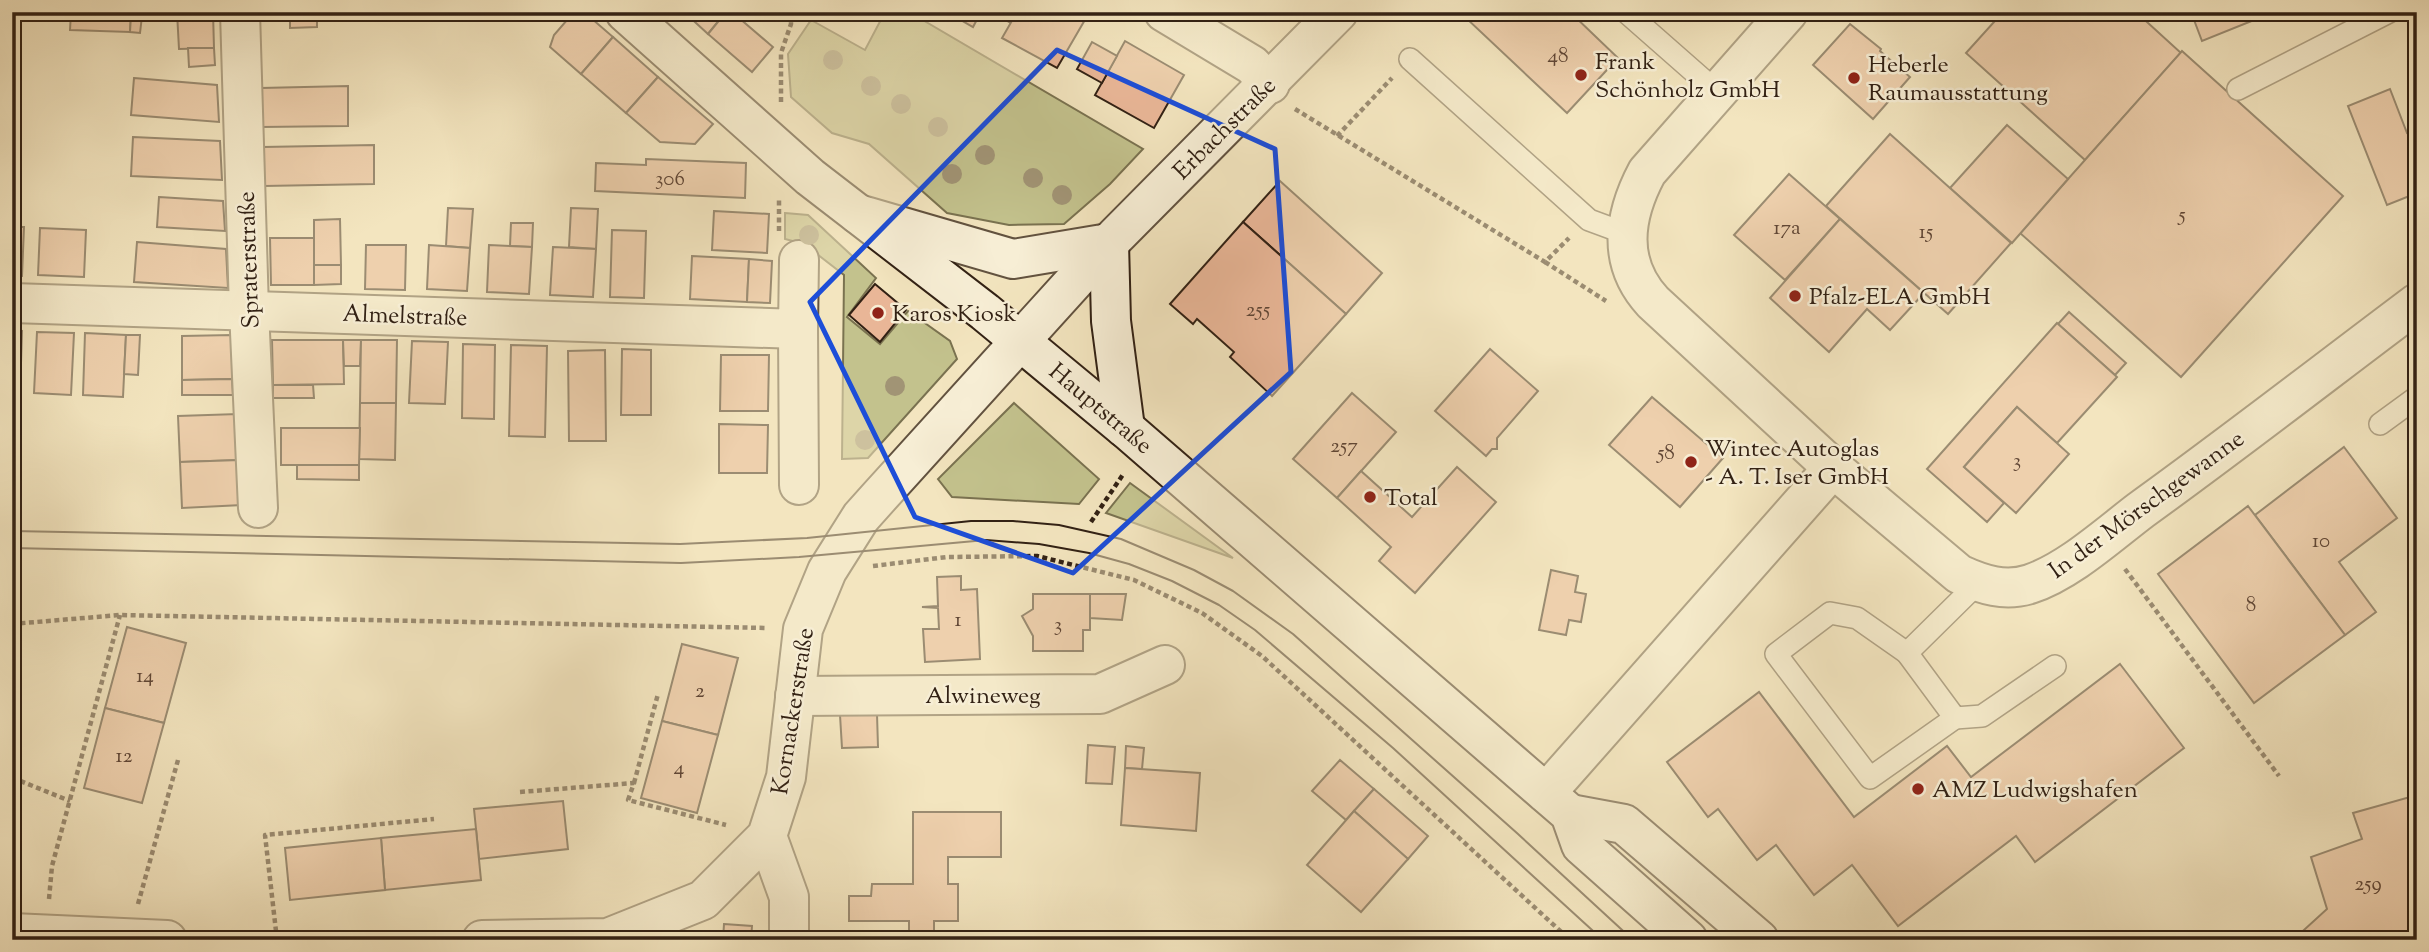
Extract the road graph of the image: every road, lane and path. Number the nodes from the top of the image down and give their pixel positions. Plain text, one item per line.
1 (240, 12) edge
2 (625, 12) edge
3 (791, 12) edge
4 (1164, 12) edge
5 (1338, 12) edge
6 (1626, 12) edge
7 (1788, 12) edge
8 (2389, 12) edge
9 (781, 53) dead end
10 (1410, 59) joint
11 (1270, 83) junction
12 (2238, 89) dead end
13 (1717, 92) junction
14 (1337, 136) junction
15 (779, 149) junction
16 (858, 214) junction
17 (1588, 220) junction
18 (1627, 234) junction
19 (1109, 243) junction
20 (799, 260) joint
21 (12, 303) edge
22 (2417, 303) edge
23 (249, 310) junction
24 (798, 330) junction
25 (1020, 340) junction
26 (2417, 397) edge
27 (2381, 424) dead end
28 (1136, 437) junction
29 (1833, 468) junction
30 (799, 485) dead end
31 (258, 508) dead end
32 (1091, 522) dead end
33 (2102, 538) junction
34 (827, 571) junction
35 (1978, 583) junction
36 (120, 615) junction
37 (12, 624) edge
38 (803, 629) junction
39 (1907, 653) junction
40 (1165, 665) dead end
41 (2055, 666) dead end
42 (658, 694) dead end
43 (794, 696) junction
44 (1955, 718) junction
45 (178, 760) dead end
46 (2279, 776) dead end
47 (12, 780) edge
48 (634, 783) junction
49 (520, 792) dead end
50 (70, 801) junction
51 (1558, 804) junction
52 (434, 819) dead end
53 (767, 836) junction
54 (29, 934) edge
55 (128, 938) edge
56 (167, 940) edge
57 (277, 940) edge
58 (482, 940) edge
59 (789, 940) edge
60 (1570, 940) edge
61 (1688, 940) edge
62 (1759, 940) edge

1 - 23 street, Spraterstraße
2 - 15 street, Hauptstraße
3 - 9 path
4 - 11 street
5 - 11 street, Erbachstraße
6 - 13 lane
7 - 13 street, In der Mörschgewanne
8 - 12 lane
10 - 14 path
10 - 17 lane
11 - 14 path
11 - 19 street, Erbachstraße
13 - 18 street, In der Mörschgewanne
14 - 17 path
15 - 16 street, Hauptstraße
15 - 20 path
16 - 19 street
16 - 25 street, Hauptstraße
17 - 18 lane
18 - 29 street, In der Mörschgewanne
19 - 25 street, Erbachstraße
19 - 28 street
20 - 24 street
21 - 23 street, Almelstraße
22 - 33 street, In der Mörschgewanne
23 - 24 street, Almelstraße
23 - 31 street, Spraterstraße
24 - 30 street
25 - 28 street, Hauptstraße
25 - 34 street, Kornackerstraße
26 - 27 lane
28 - 32 path
28 - 51 street, Hauptstraße
29 - 35 street, In der Mörschgewanne
29 - 51 street
33 - 35 street, In der Mörschgewanne
33 - 46 path
34 - 38 street, Kornackerstraße
34 - 60 path
35 - 39 lane
36 - 37 path
36 - 38 path
36 - 50 path
38 - 43 street, Kornackerstraße
39 - 44 lane
39 - 44 lane
40 - 43 street, Alwineweg
41 - 44 lane
42 - 48 path
43 - 53 street, Kornackerstraße
45 - 55 path
47 - 50 path
48 - 49 path
48 - 53 path
50 - 54 path
51 - 61 street, Hauptstraße
51 - 62 street
52 - 57 path
53 - 58 street, Kornackerstraße
53 - 59 street
54 - 55 street
55 - 56 street

